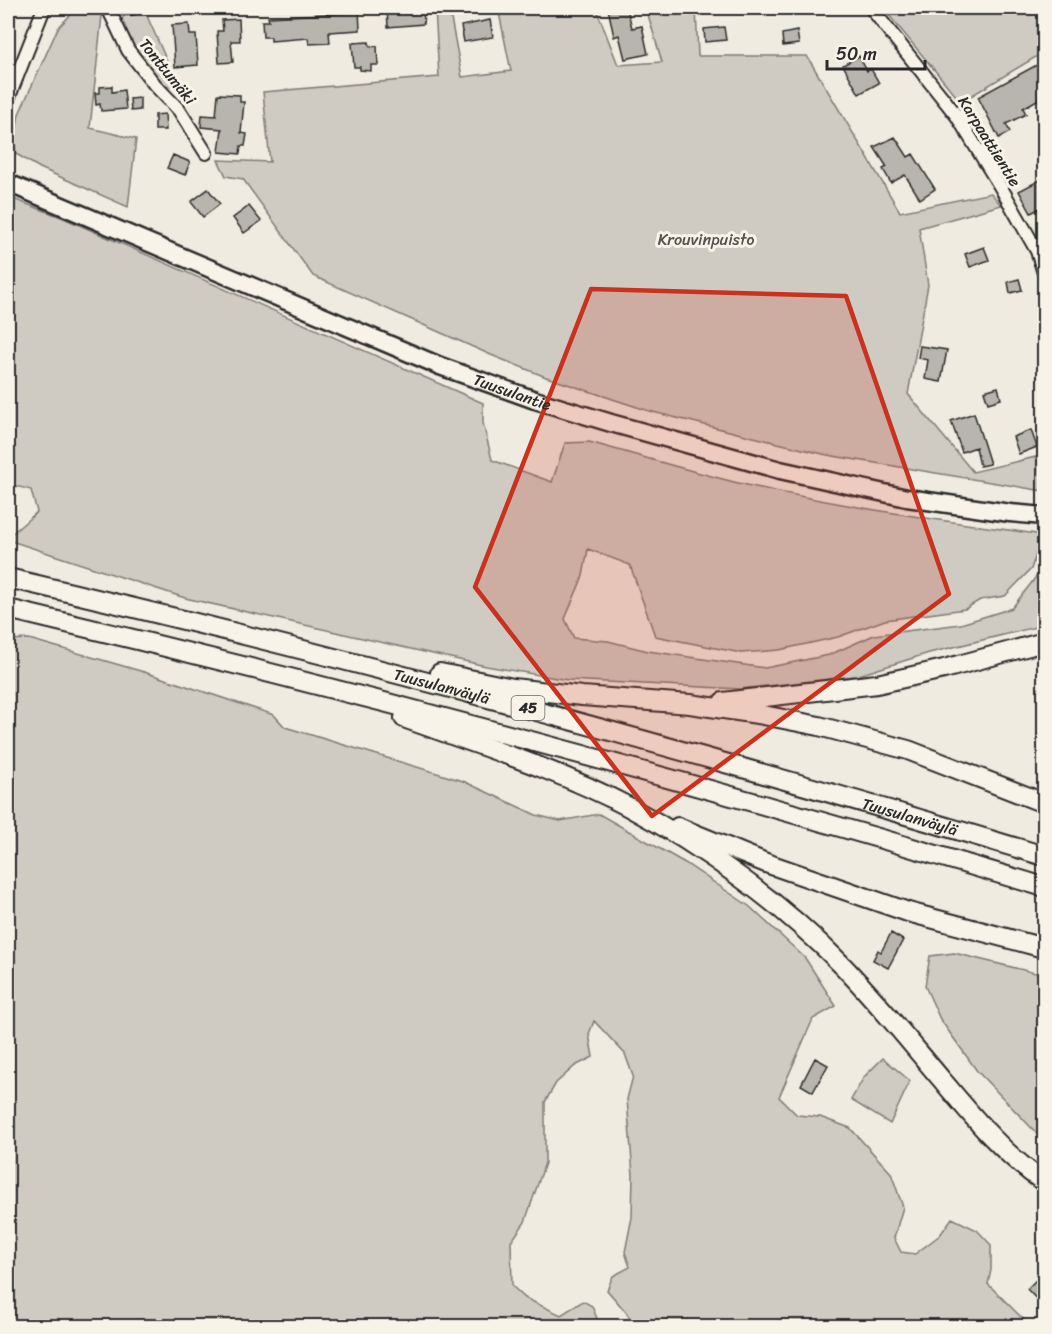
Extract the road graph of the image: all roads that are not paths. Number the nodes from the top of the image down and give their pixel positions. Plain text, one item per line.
1 (44, 8) edge
2 (108, 8) edge
3 (131, 8) edge
4 (871, 8) edge
5 (8, 99) edge
6 (206, 153) dead end
7 (8, 183) edge
8 (1044, 273) edge
9 (1044, 516) edge
10 (8, 578) edge
11 (8, 609) edge
12 (1044, 642) edge
13 (328, 656) junction
14 (312, 685) junction
15 (690, 704) junction
16 (1044, 803) edge
17 (627, 806) junction
18 (1044, 856) edge
19 (1044, 887) edge
20 (1044, 948) edge
21 (1044, 1182) edge

1 - 5 street
2 - 3 street
2 - 6 street, Tonttumäki
4 - 8 street, Karpaattientie
7 - 9 main road, Tuusulantie
10 - 13 highway, Tuusulanväylä / 45
11 - 14 highway, Tuusulanväylä / 45
12 - 15 highway
13 - 15 highway
13 - 18 highway, Tuusulanväylä / 45
14 - 17 highway
14 - 19 highway, Tuusulanväylä / 45
15 - 16 highway
17 - 20 highway
17 - 21 highway

